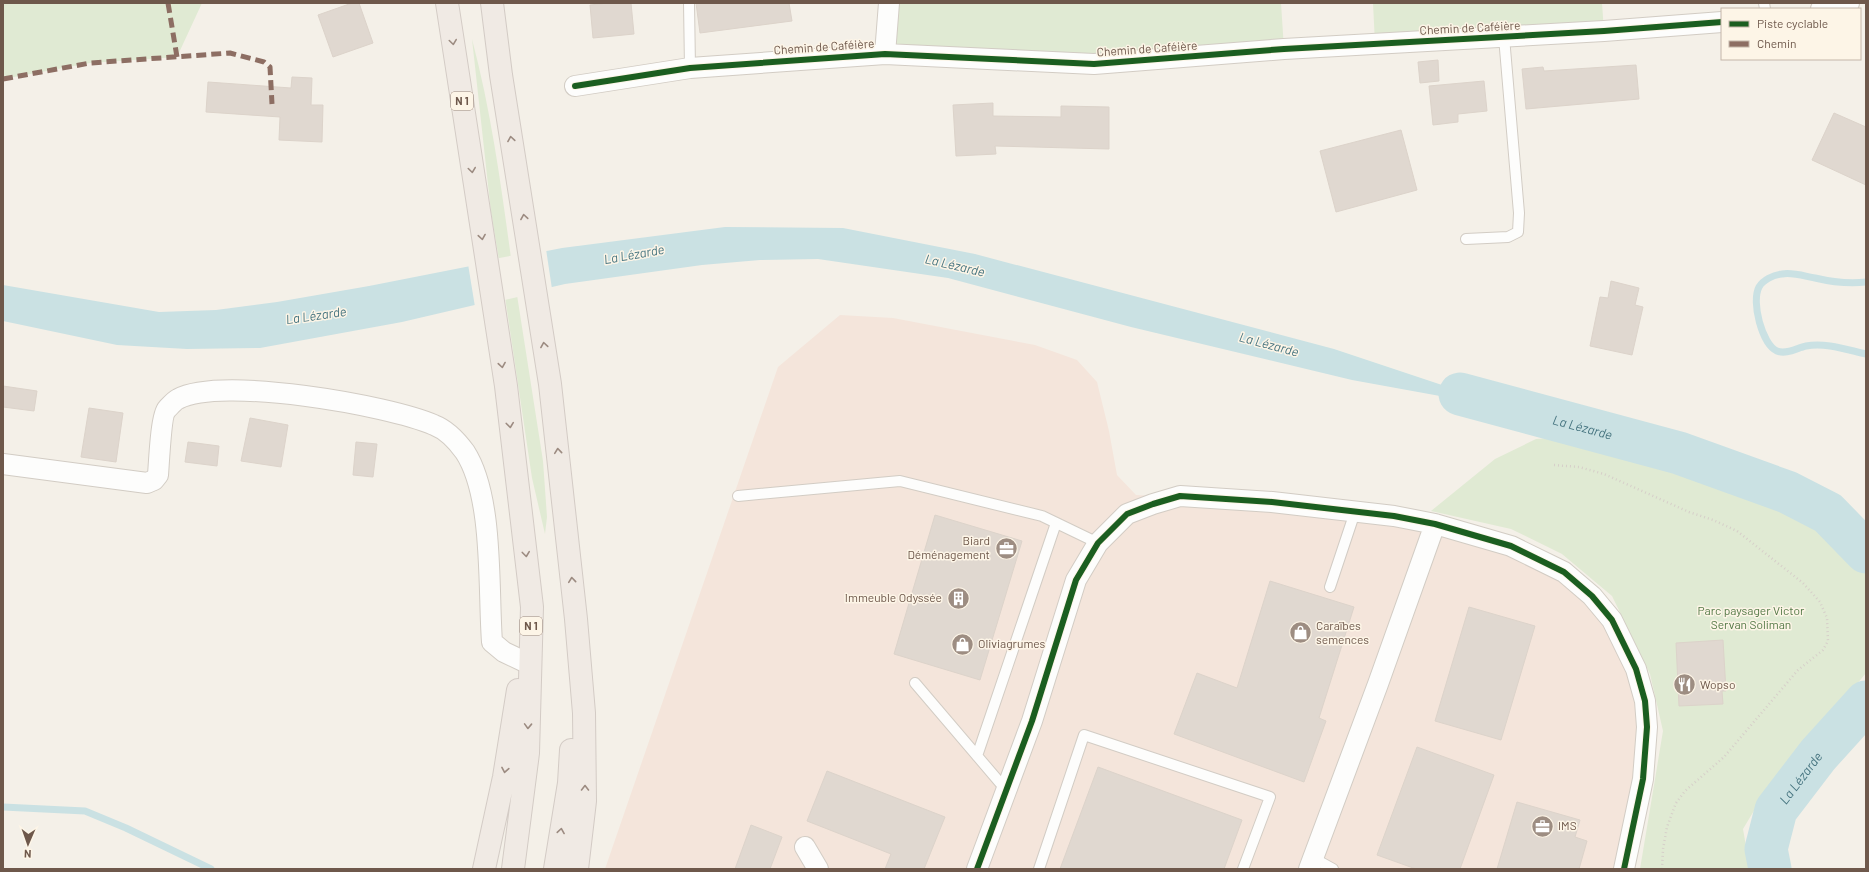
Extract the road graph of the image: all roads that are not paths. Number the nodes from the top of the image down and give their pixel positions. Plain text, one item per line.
1 (447, 3) edge
2 (492, 3) edge
3 (500, 3) edge
4 (688, 3) edge
5 (889, 3) edge
6 (1849, 3) edge
7 (1826, 8) edge
8 (1721, 22) edge
9 (1504, 37) junction
10 (885, 54) junction
11 (690, 68) junction
12 (501, 75) junction
13 (575, 86) dead end
14 (1466, 239) dead end
15 (3, 464) edge
16 (738, 496) dead end
17 (1355, 512) junction
18 (1056, 523) junction
19 (1435, 524) junction
20 (1098, 543) junction
21 (1330, 587) dead end
22 (532, 607) junction
23 (576, 619) junction
24 (523, 661) junction
25 (915, 683) dead end
26 (977, 756) junction
27 (1007, 791) junction
28 (805, 847) dead end
29 (1311, 864) edge
30 (484, 869) edge
31 (513, 869) edge
32 (555, 869) edge
33 (577, 869) edge
34 (818, 869) edge
35 (977, 869) edge
36 (1039, 869) edge
37 (1243, 869) edge
38 (1333, 869) edge
39 (1624, 869) edge

1 -> 22 highway, N 1
2 - 12 highway
3 - 12 highway
4 - 11 lane
5 - 10 street
6 - 7 street
8 - 9 street, Chemin de Caféière
9 - 10 street, Chemin de Caféière
9 - 14 lane
10 - 11 street, Chemin de Caféière
11 - 13 street, Chemin de Caféière
23 -> 12 highway
15 - 24 street
16 - 18 lane
17 - 19 street
17 - 20 street
17 - 21 lane
18 - 20 lane
18 - 26 lane
19 - 29 street
19 - 39 street
20 - 27 street
22 - 24 highway
22 -> 31 highway, N 1
32 -> 23 highway
33 -> 23 highway
24 -> 30 highway
25 - 26 lane
26 - 27 lane
27 - 35 street
28 - 34 street
29 - 38 lane
36 - 37 lane

